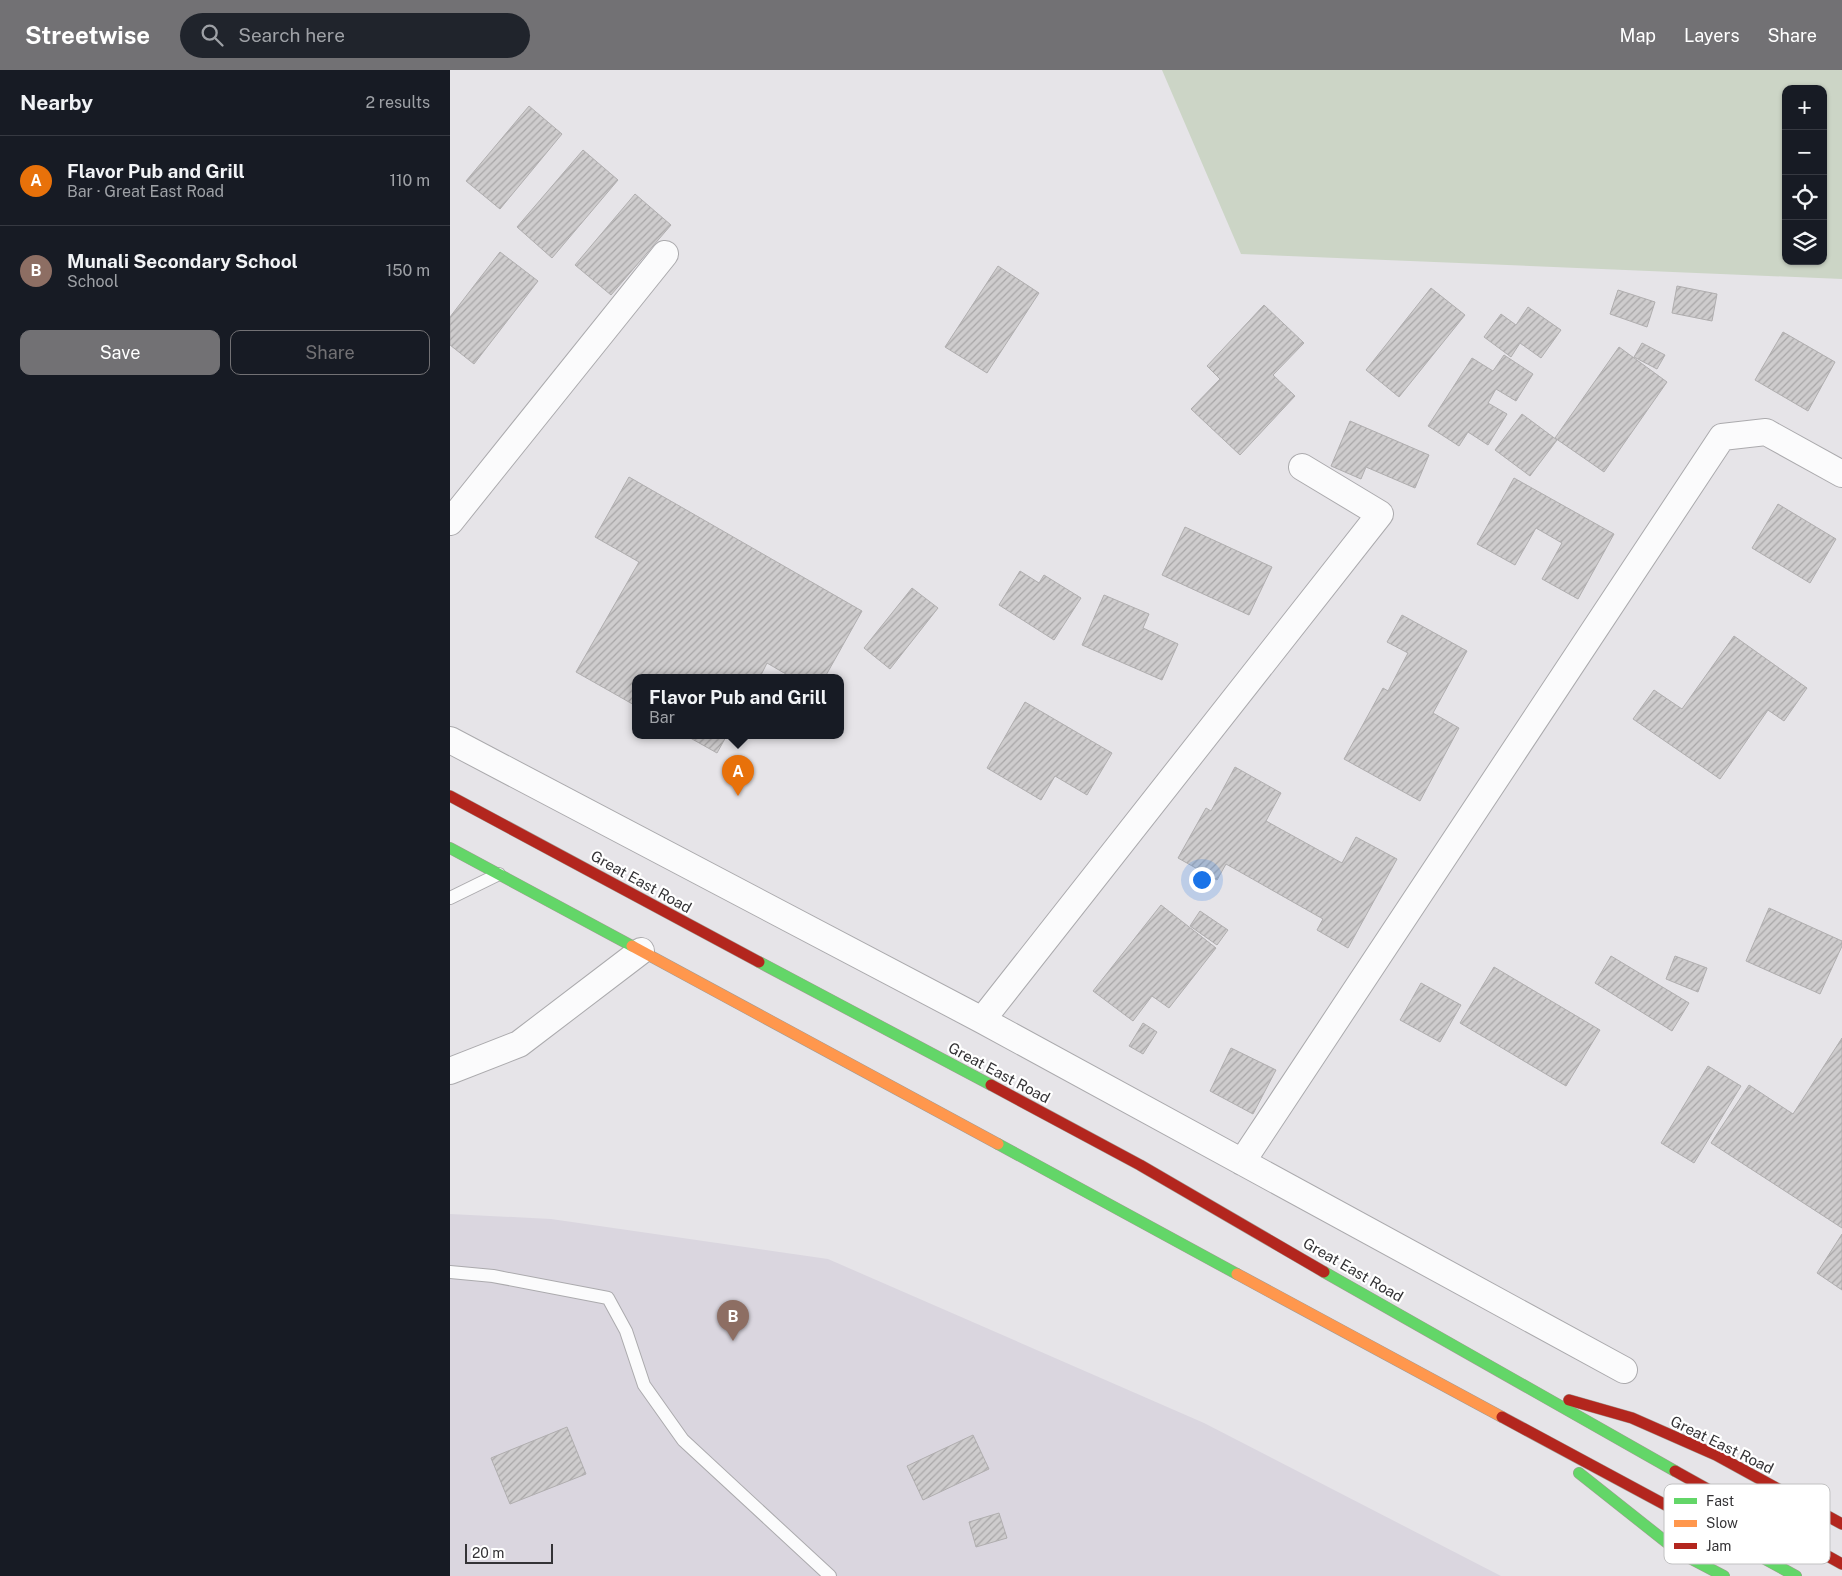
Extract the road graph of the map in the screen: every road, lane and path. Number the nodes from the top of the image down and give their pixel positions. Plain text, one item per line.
1 (665, 254) dead end
2 (1302, 467) dead end
3 (1842, 474) edge
4 (450, 522) edge
5 (450, 740) edge
6 (450, 796) edge
7 (450, 848) edge
8 (499, 874) junction
9 (450, 898) edge
10 (641, 951) junction
11 (982, 1020) junction
12 (450, 1071) edge
13 (1242, 1162) junction
14 (450, 1272) edge
15 (1624, 1370) dead end
16 (1526, 1388) junction
17 (1522, 1428) junction
18 (1698, 1484) edge
19 (1769, 1484) edge
20 (1664, 1505) edge
21 (1830, 1517) edge
22 (1842, 1524) edge
23 (1664, 1540) edge
24 (1830, 1557) edge
25 (1701, 1564) edge
26 (1774, 1564) edge
27 (1842, 1564) edge
28 (830, 1576) edge
29 (1724, 1576) edge
30 (1796, 1576) edge

1 - 4 street
2 - 11 street
3 - 13 street
5 - 11 street
6 - 16 main road, Great East Road
7 - 8 main road
8 - 9 lane
8 - 10 main road
10 - 12 street
10 - 17 main road
11 - 13 street
13 - 15 street
14 - 28 lane
16 - 18 main road, Great East Road
16 - 19 main road, Great East Road
17 - 20 main road
17 - 23 main road
21 - 22 main road, Great East Road
24 - 27 main road, Great East Road
25 - 29 main road
26 - 30 main road

